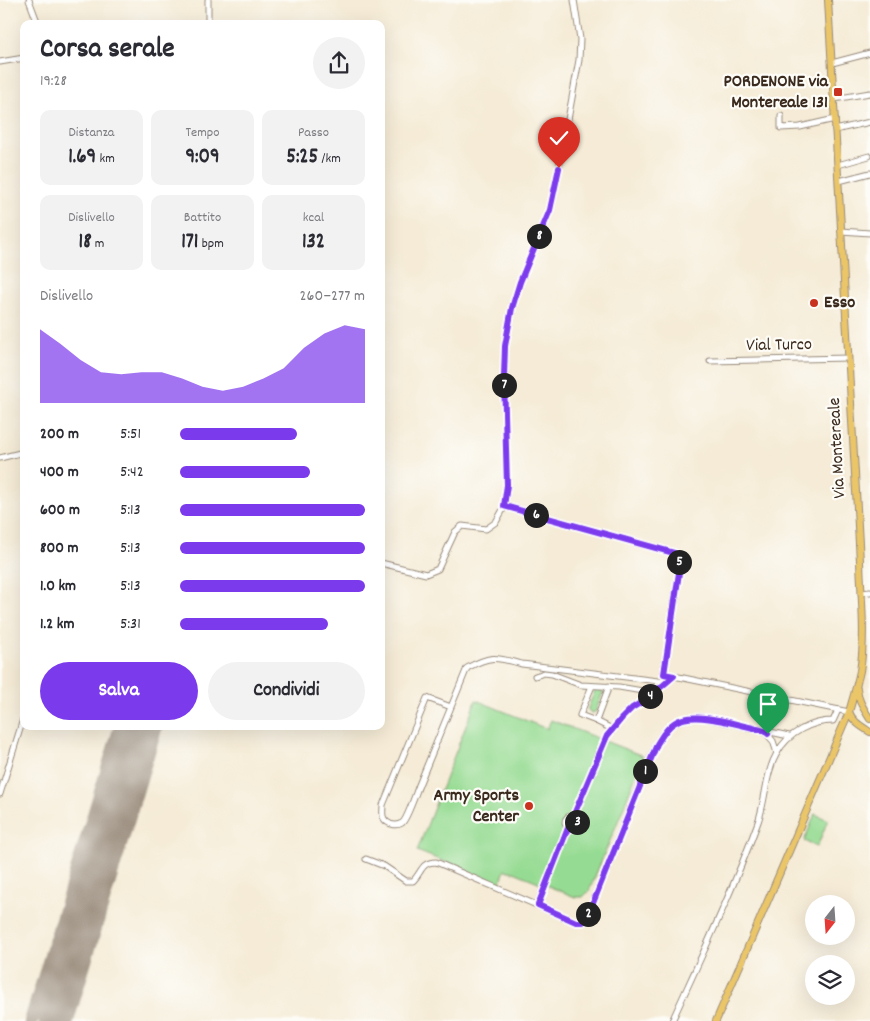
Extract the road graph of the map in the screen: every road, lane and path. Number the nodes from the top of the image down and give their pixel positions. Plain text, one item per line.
1 (29, 0) edge
2 (208, 0) edge
3 (574, 0) edge
4 (829, 0) edge
5 (36, 20) edge
6 (208, 20) edge
7 (870, 53) edge
8 (20, 59) edge
9 (0, 62) edge
10 (832, 63) junction
11 (870, 93) edge
12 (834, 99) junction
13 (781, 116) dead end
14 (835, 119) junction
15 (870, 122) edge
16 (835, 130) junction
17 (869, 156) edge
18 (838, 165) junction
19 (870, 173) edge
20 (839, 181) junction
21 (841, 231) junction
22 (870, 233) edge
23 (848, 358) junction
24 (710, 361) dead end
25 (20, 453) edge
26 (0, 458) edge
27 (504, 506) junction
28 (385, 564) edge
29 (870, 592) edge
30 (861, 593) junction
31 (535, 676) dead end
32 (674, 676) junction
33 (666, 682) junction
34 (592, 686) junction
35 (609, 686) junction
36 (856, 687) junction
37 (654, 693) junction
38 (451, 707) junction
39 (838, 710) junction
40 (848, 712) junction
41 (868, 716) edge
42 (596, 721) junction
43 (861, 726) junction
44 (20, 729) edge
45 (612, 729) junction
46 (765, 731) junction
47 (870, 732) edge
48 (840, 734) junction
49 (789, 736) junction
50 (777, 753) junction
51 (0, 794) edge
52 (573, 817) junction
53 (568, 828) junction
54 (366, 859) dead end
55 (538, 905) junction
56 (672, 1021) edge
57 (716, 1021) edge

1 - 5 street
2 - 6 street
3 - 27 street
4 - 10 main road, Via Montereale
7 - 10 street
8 - 9 street
10 - 12 main road, Via Montereale
11 - 12 street
12 - 14 main road, Via Montereale
13 - 14 street
14 - 16 main road, Via Montereale
15 - 16 street
16 - 18 main road, Via Montereale
17 - 18 street
18 - 20 main road, Via Montereale
19 - 20 street
20 - 21 main road, Via Montereale
21 - 22 street
21 - 23 main road, Via Montereale
23 - 24 street, Vial Turco
23 - 30 main road, Via Montereale
25 - 26 street
27 - 28 street
27 - 32 street
29 - 30 street
30 - 36 main road, Via Montereale
31 - 34 street
32 - 33 street
32 - 39 street
33 - 37 street
33 - 38 street
34 - 35 street
34 - 42 street
35 - 37 street
35 - 42 street
36 - 40 main road, Via Montereale
36 - 41 main road
37 - 45 street
38 - 38 street
39 - 40 street
39 - 49 street
40 - 41 main road
40 - 43 main road
40 - 48 main road, Via Montereale
42 - 45 street
43 - 47 main road
43 - 48 main road
44 - 51 street
45 - 52 street
46 - 49 street
46 - 50 street
46 - 55 street
48 - 57 main road, Via Montereale
49 - 50 street
50 - 56 street
52 - 53 street
52 - 53 street
53 - 55 street
54 - 55 street

